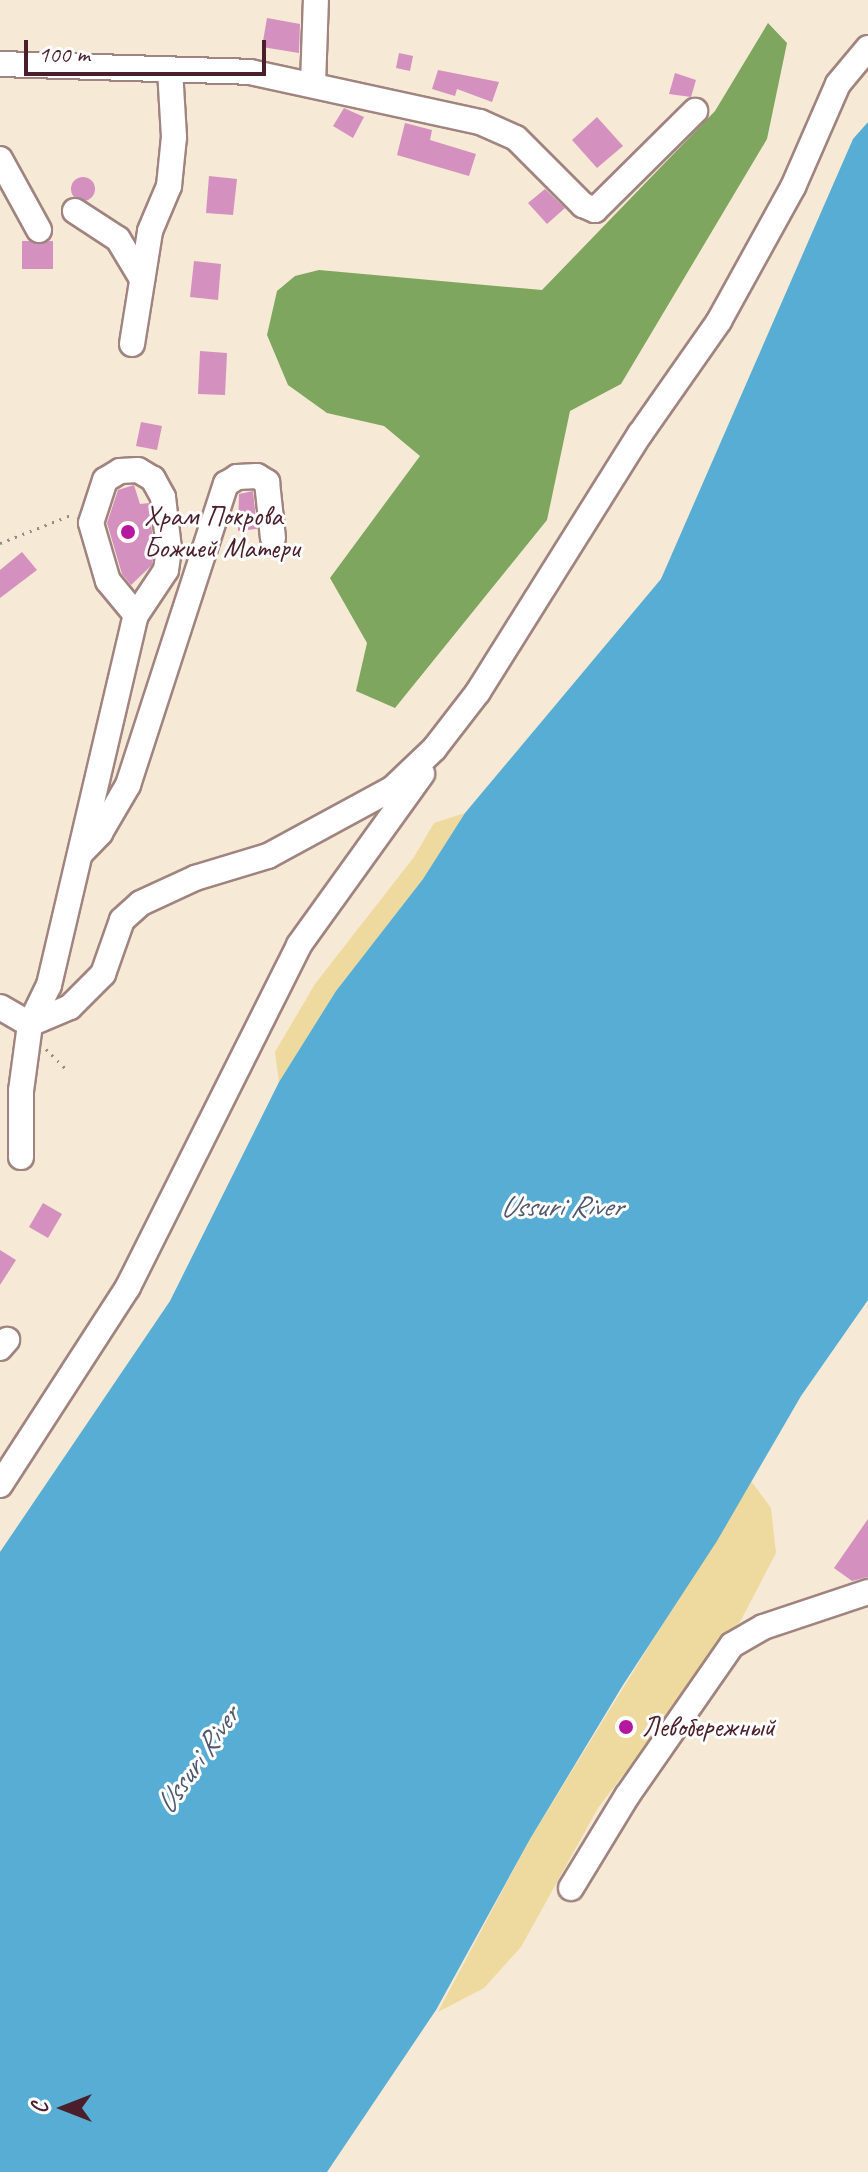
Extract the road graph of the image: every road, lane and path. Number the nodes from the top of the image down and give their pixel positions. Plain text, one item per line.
1 (316, 0) edge
2 (868, 48) edge
3 (0, 64) edge
4 (170, 70) junction
5 (313, 84) junction
6 (695, 111) dead end
7 (0, 159) edge
8 (75, 211) dead end
9 (39, 230) dead end
10 (142, 279) junction
11 (132, 344) dead end
12 (82, 511) dead end
13 (273, 538) dead end
14 (0, 543) edge
15 (136, 615) junction
16 (434, 749) junction
17 (80, 855) junction
18 (0, 1007) edge
19 (30, 1024) junction
20 (48, 1051) dead end
21 (66, 1069) dead end
22 (21, 1157) dead end
23 (0, 1485) edge
24 (868, 1592) edge
25 (571, 1888) dead end

1 - 5 lane
2 - 16 lane
3 - 4 lane
4 - 5 lane
4 - 10 lane
5 - 6 lane
7 - 9 lane
8 - 10 lane
10 - 11 lane
12 - 14 path
13 - 17 lane
15 - 15 lane
15 - 17 lane
16 - 19 lane
16 - 23 lane
17 - 19 lane
18 - 19 lane
19 - 22 lane
20 - 21 path
24 - 25 lane

